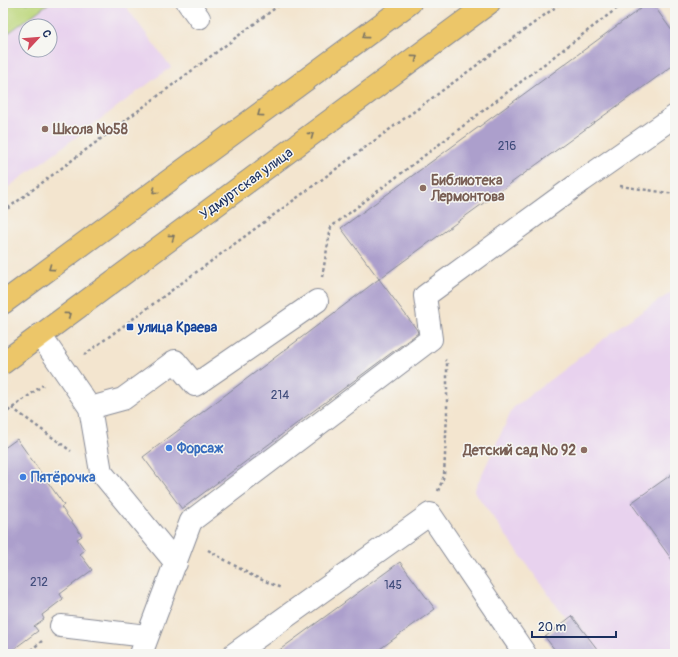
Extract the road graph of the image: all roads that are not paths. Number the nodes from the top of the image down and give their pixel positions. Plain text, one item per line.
1 (489, 3) edge
2 (398, 6) edge
3 (675, 116) edge
4 (318, 301) road end
5 (3, 303) edge
6 (40, 335) junction
7 (3, 363) edge
8 (90, 408) junction
9 (176, 563) junction
10 (61, 626) dead end
11 (144, 645) edge
12 (234, 654) edge
13 (525, 654) edge

6 -> 1 main road, Удмуртская улица
2 -> 5 main road
3 - 9 lane
4 - 8 lane
6 - 7 main road, Удмуртская улица
6 - 8 lane
8 - 9 lane
9 - 11 lane
10 - 11 lane
12 - 13 lane

